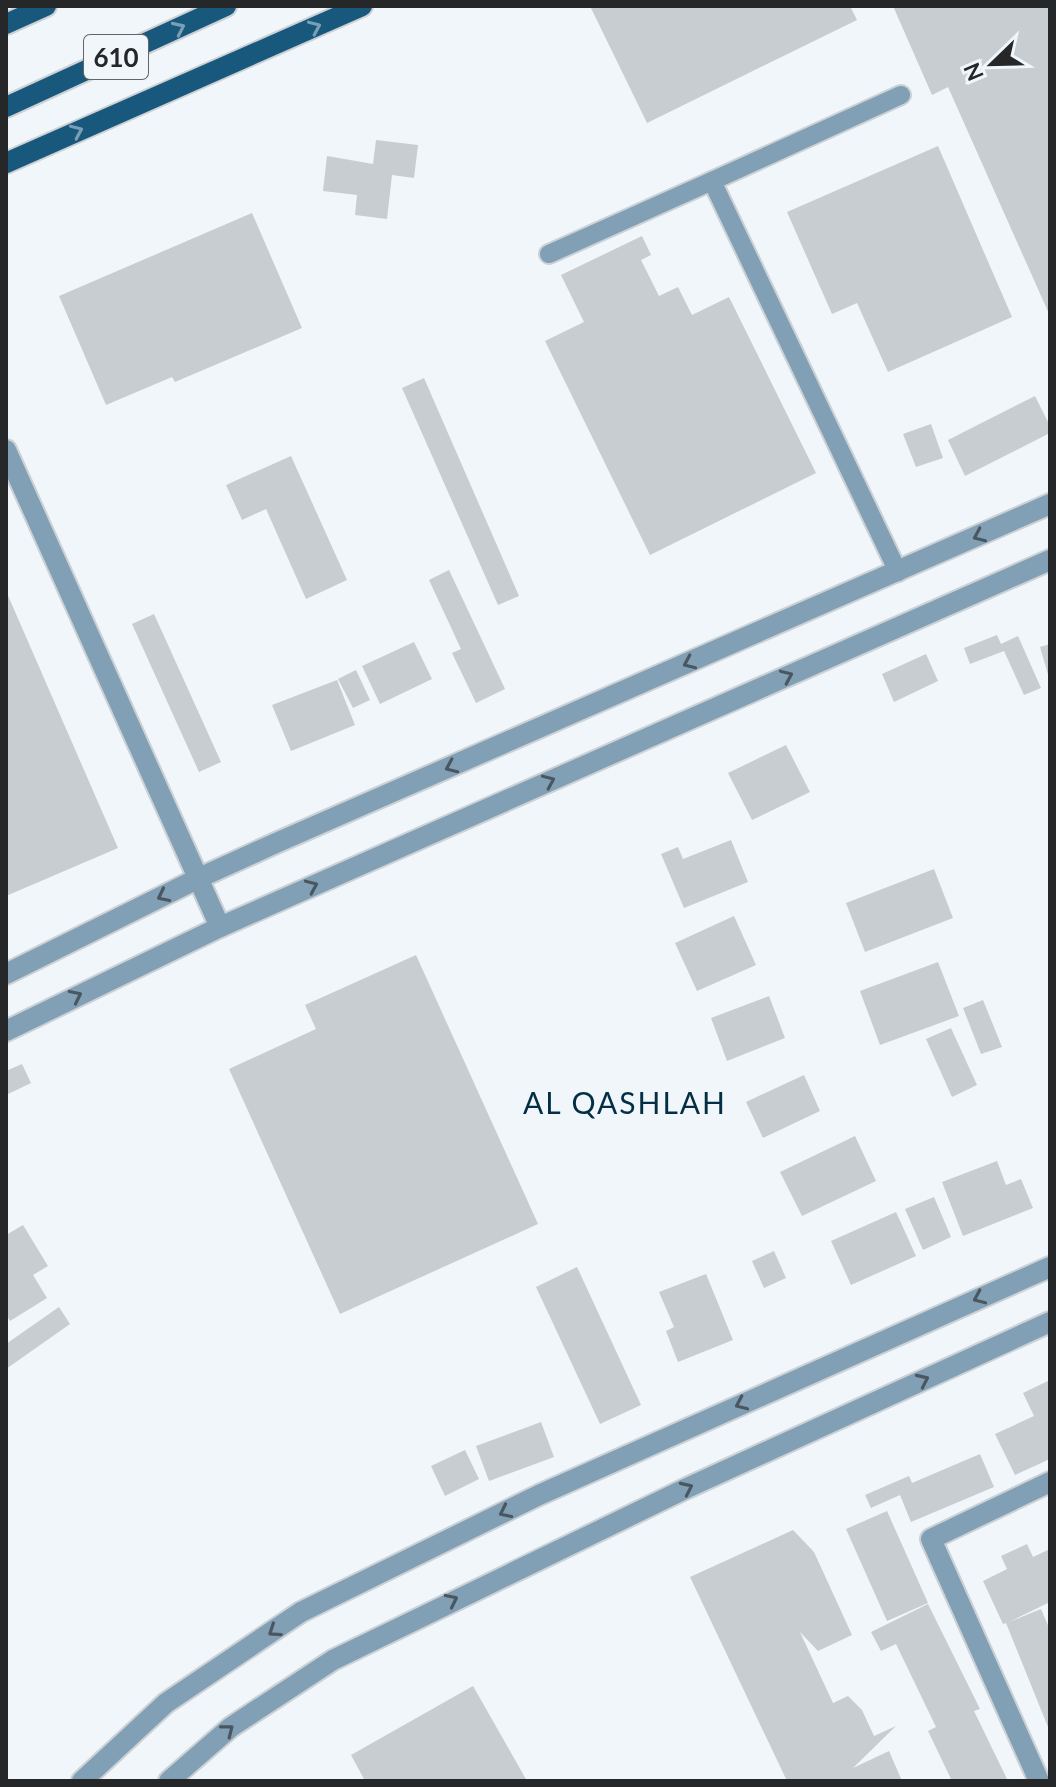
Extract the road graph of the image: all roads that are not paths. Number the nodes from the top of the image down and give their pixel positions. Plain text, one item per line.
1 (46, 6) edge
2 (226, 6) edge
3 (362, 6) edge
4 (6, 24) edge
5 (901, 95) dead end
6 (6, 107) edge
7 (6, 163) edge
8 (712, 181) junction
9 (549, 254) dead end
10 (6, 450) edge
11 (1050, 504) edge
12 (1050, 560) edge
13 (898, 572) junction
14 (199, 878) junction
15 (220, 927) junction
16 (6, 974) edge
17 (6, 1031) edge
18 (1050, 1267) edge
19 (1050, 1322) edge
20 (1050, 1482) edge
21 (82, 1781) edge
22 (169, 1781) edge
23 (1039, 1781) edge

1 - 4 main road
6 -> 2 main road, 610
7 -> 3 main road
5 - 8 lane
8 - 9 lane
8 - 13 lane
10 - 14 street
11 -> 13 street
15 -> 12 street
13 -> 14 street
14 - 15 street
14 -> 16 street
17 -> 15 street
18 -> 21 street
22 -> 19 street
20 - 23 street

